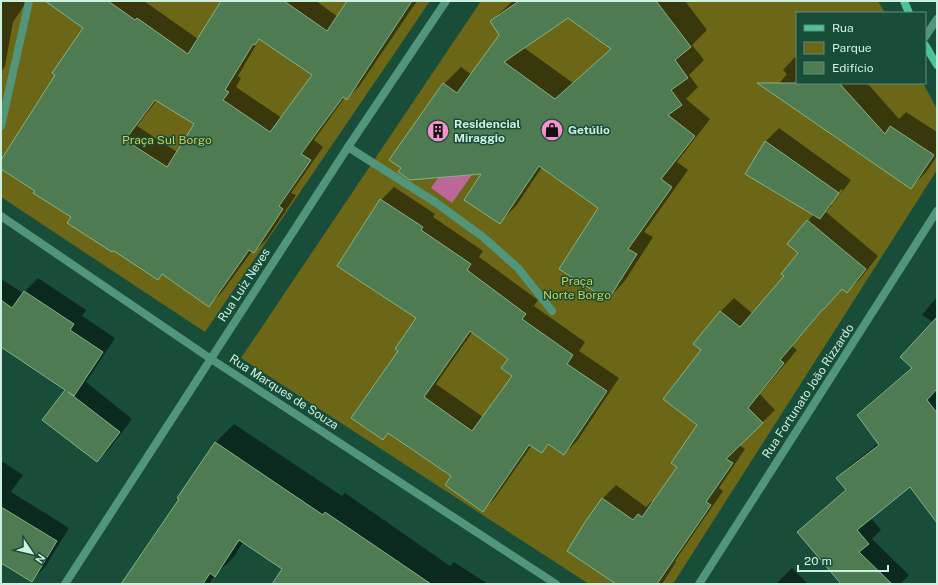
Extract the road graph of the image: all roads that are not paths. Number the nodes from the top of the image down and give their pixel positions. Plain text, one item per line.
1 (29, 1) edge
2 (446, 1) edge
3 (904, 1) edge
4 (909, 12) edge
5 (937, 19) edge
6 (926, 36) edge
7 (926, 47) edge
8 (937, 65) edge
9 (1, 126) edge
10 (348, 147) junction
11 (937, 210) edge
12 (1, 216) edge
13 (552, 311) dead end
14 (211, 359) junction
15 (65, 584) edge
16 (556, 584) edge
17 (699, 584) edge

1 - 9 street
2 - 10 street, Rua Luiz Neves
3 - 4 main road
5 - 6 street
7 - 8 main road
10 - 13 street
10 - 14 street, Rua Luiz Neves
11 - 17 street, Rua Fortunato João Rizzardo
12 - 14 street, Rua Marques de Souza
14 - 15 street, Rua Luiz Neves
14 - 16 street, Rua Marques de Souza

